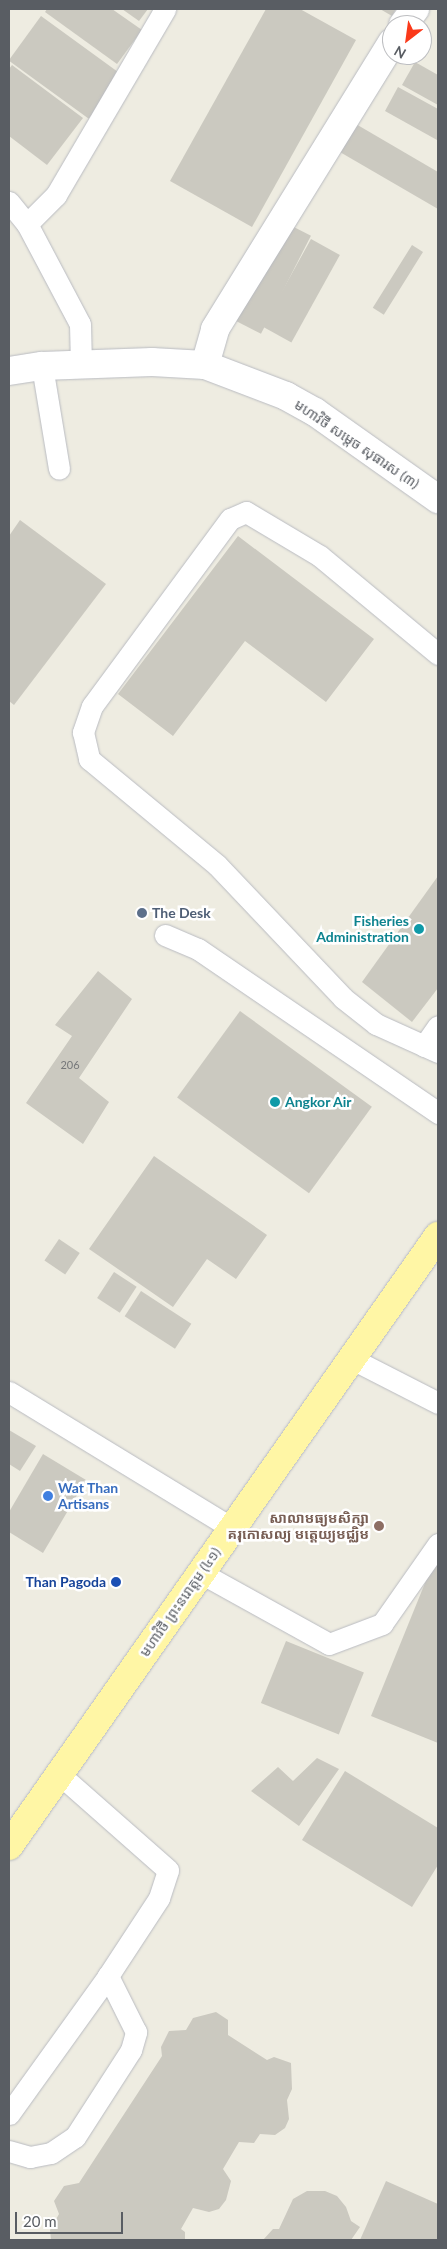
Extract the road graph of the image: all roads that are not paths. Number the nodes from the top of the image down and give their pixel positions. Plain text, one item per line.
1 (165, 9) edge
2 (382, 58) edge
3 (9, 202) edge
4 (27, 224) junction
5 (81, 364) junction
6 (205, 365) junction
7 (42, 366) junction
8 (9, 372) edge
9 (59, 469) dead end
10 (438, 499) edge
11 (438, 654) edge
12 (166, 935) dead end
13 (438, 1026) edge
14 (431, 1049) edge
15 (438, 1112) edge
16 (438, 1236) edge
17 (352, 1359) junction
18 (9, 1392) edge
19 (438, 1403) edge
20 (232, 1528) junction
21 (438, 1544) edge
22 (201, 1573) junction
23 (59, 1774) junction
24 (9, 1846) edge
25 (108, 1976) junction
26 (9, 2114) edge
27 (9, 2151) edge

1 - 4 lane
2 - 6 main road
3 - 4 lane
4 - 5 lane
5 - 6 main road, មហាវិថី សម្តេច សុធារស (៣)
5 - 7 main road, មហាវិថី សម្តេច សុធារស (៣)
6 - 10 main road, មហាវិថី សម្តេច សុធារស (៣)
7 - 8 main road, មហាវិថី សម្តេច សុធារស (៣)
7 - 9 lane
11 - 14 lane
12 - 15 lane
13 - 14 lane
16 - 17 main road, មហាវិថី ព្រះនរោត្តម (៤១)
17 - 19 lane
17 - 20 main road, មហាវិថី ព្រះនរោត្តម (៤១)
18 - 20 lane
20 - 22 main road, មហាវិថី ព្រះនរោត្តម (៤១)
21 - 22 lane
22 - 23 main road, មហាវិថី ព្រះនរោត្តម (៤១)
23 - 24 main road, មហាវិថី ព្រះនរោត្តម (៤១)
23 - 25 lane
25 - 26 lane
25 - 27 lane

